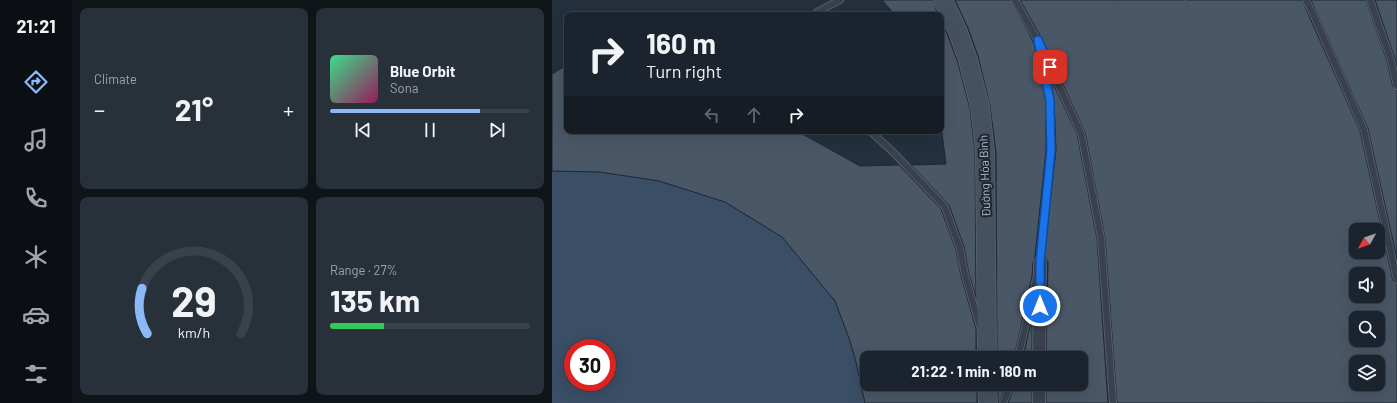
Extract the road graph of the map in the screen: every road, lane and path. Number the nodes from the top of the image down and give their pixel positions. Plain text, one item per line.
1 (840, 0) edge
2 (943, 0) edge
3 (1015, 0) edge
4 (1114, 0) edge
5 (1185, 0) edge
6 (1306, 0) edge
7 (1370, 0) edge
8 (817, 12) edge
9 (1038, 40) junction
10 (1397, 86) edge
11 (873, 134) edge
12 (1040, 262) junction
13 (1397, 280) edge
14 (1106, 307) junction
15 (986, 351) edge
16 (987, 351) edge
17 (1019, 351) edge
18 (1040, 351) edge
19 (1001, 391) edge
20 (1039, 391) edge
21 (990, 399) edge
22 (1039, 403) edge
23 (1113, 403) edge
24 (1258, 403) edge

1 - 8 lane
2 - 16 main road, Đường Hòa Bình
3 - 9 lane
4 - 14 path
5 - 24 path
6 - 13 lane
7 - 10 lane
9 - 12 lane
9 - 14 lane
11 - 15 lane
12 - 17 lane
12 - 18 street
14 - 23 lane
19 - 21 lane
20 - 22 street

